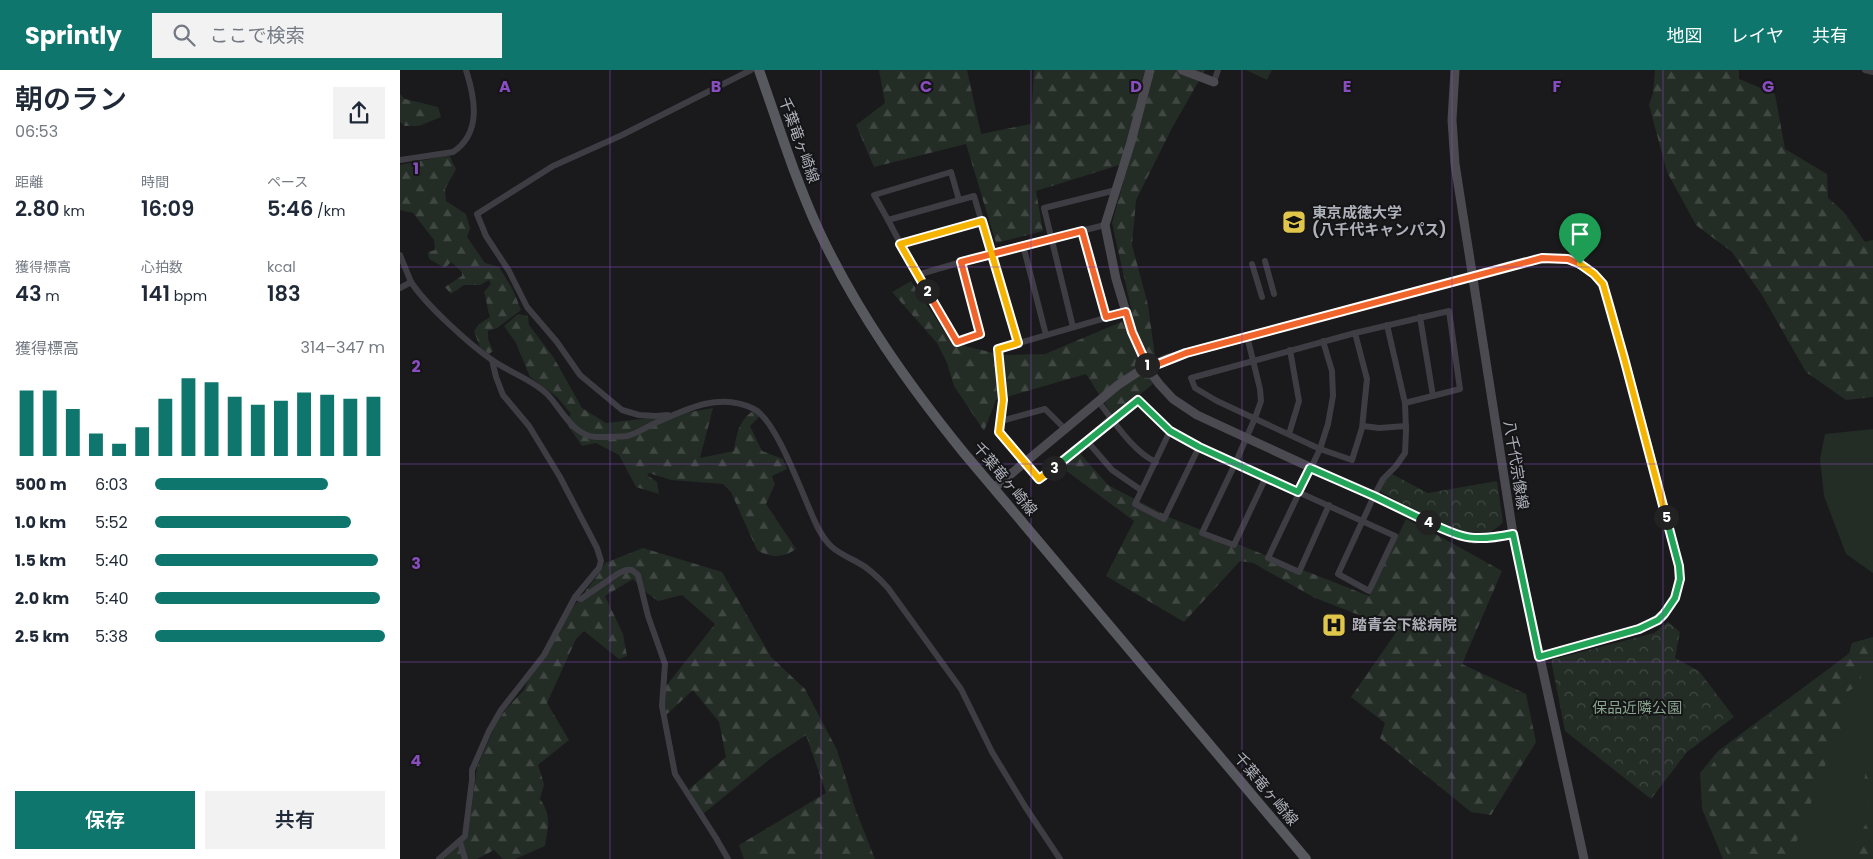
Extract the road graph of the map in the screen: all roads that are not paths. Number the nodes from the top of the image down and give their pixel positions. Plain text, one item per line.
1 (466, 70) edge
2 (751, 70) edge
3 (759, 70) edge
4 (1150, 70) edge
5 (1182, 70) edge
6 (1218, 70) edge
7 (1455, 70) edge
8 (1865, 70) edge
9 (1873, 72) edge
10 (1214, 82) joint
11 (400, 160) edge
12 (1116, 190) junction
13 (959, 200) junction
14 (888, 220) junction
15 (982, 221) junction
16 (1105, 225) junction
17 (1082, 231) junction
18 (1052, 238) junction
19 (900, 244) junction
20 (1023, 245) junction
21 (992, 253) junction
22 (400, 255) edge
23 (1265, 260) dead end
24 (961, 262) junction
25 (1252, 264) dead end
26 (917, 275) junction
27 (1473, 276) junction
28 (411, 282) junction
29 (400, 288) edge
30 (1274, 294) dead end
31 (1262, 297) dead end
32 (1126, 312) junction
33 (1106, 317) junction
34 (1420, 317) junction
35 (1387, 325) junction
36 (1073, 327) junction
37 (1355, 333) junction
38 (1046, 335) junction
39 (1247, 336) junction
40 (1323, 341) junction
41 (1018, 343) junction
42 (1290, 350) junction
43 (492, 360) junction
44 (1252, 360) junction
45 (1148, 368) junction
46 (1432, 396) junction
47 (1098, 401) junction
48 (1405, 403) junction
49 (677, 414) junction
50 (1256, 418) junction
51 (1112, 420) junction
52 (1001, 422) junction
53 (1363, 426) junction
54 (1406, 426) junction
55 (1064, 428) junction
56 (1170, 431) junction
57 (1289, 434) junction
58 (1247, 438) junction
59 (1087, 441) junction
60 (1199, 447) junction
61 (1320, 449) junction
62 (1025, 461) junction
63 (1156, 462) junction
64 (1235, 464) junction
65 (1310, 468) junction
66 (1266, 477) junction
67 (994, 488) junction
68 (1141, 490) junction
69 (1298, 492) junction
70 (1374, 496) junction
71 (1329, 505) junction
72 (1363, 521) junction
73 (1513, 534) junction
74 (575, 597) junction
75 (1539, 657) junction
76 (460, 842) junction
77 (439, 859) edge
78 (465, 859) edge
79 (728, 859) edge
80 (1060, 859) edge
81 (1306, 859) edge
82 (1584, 859) edge

1 - 11 street
2 - 49 street
3 - 67 main road, 千葉竜ヶ崎線
4 - 12 street
5 - 10 street
6 - 10 street
7 - 27 street, 八千代宗像線
8 - 9 street
12 - 16 street
12 - 18 street
13 - 14 street
13 - 14 street
13 - 15 street
14 - 19 street
15 - 19 street
15 - 21 street
16 - 17 street
16 - 32 street
17 - 18 street
17 - 33 street
18 - 20 street
18 - 36 street
19 - 26 street
20 - 21 street
20 - 38 street
21 - 24 street
21 - 41 street
22 - 28 street
23 - 30 street
24 - 26 street
24 - 26 street
25 - 31 street
27 - 39 street
27 - 73 street, 八千代宗像線
27 - 75 street
28 - 29 street
28 - 43 street
32 - 33 street
32 - 45 street
33 - 36 street
34 - 35 street
34 - 46 street
34 - 46 street
35 - 37 street
35 - 48 street
36 - 38 street
37 - 40 street
37 - 53 street
38 - 41 street
39 - 44 street
39 - 45 street
40 - 42 street
40 - 61 street
41 - 52 street
42 - 44 street
42 - 57 street
43 - 49 street
43 - 74 street
44 - 50 street
44 - 50 street
45 - 47 street
45 - 58 street
46 - 48 street
47 - 51 street
47 - 55 street
48 - 54 street
49 - 80 street
50 - 57 street
50 - 58 street
51 - 56 street
51 - 59 street
51 - 63 street
52 - 55 street
52 - 62 street
53 - 54 street
53 - 61 street
54 - 70 street
55 - 62 street
56 - 60 street
56 - 63 street
57 - 61 street
58 - 64 street
58 - 65 street
59 - 62 street
59 - 68 street
60 - 64 street
60 - 68 street
61 - 65 street
62 - 67 street
63 - 68 street
64 - 66 street
64 - 66 street
65 - 69 street
65 - 70 street
66 - 69 street
67 - 81 main road, 千葉竜ヶ崎線
69 - 71 street
69 - 71 street
70 - 72 street
70 - 73 street
71 - 72 street
72 - 72 street
73 - 75 street, 八千代宗像線
74 - 76 street
74 - 79 street
75 - 82 street, 八千代宗像線
76 - 77 street
76 - 78 street

